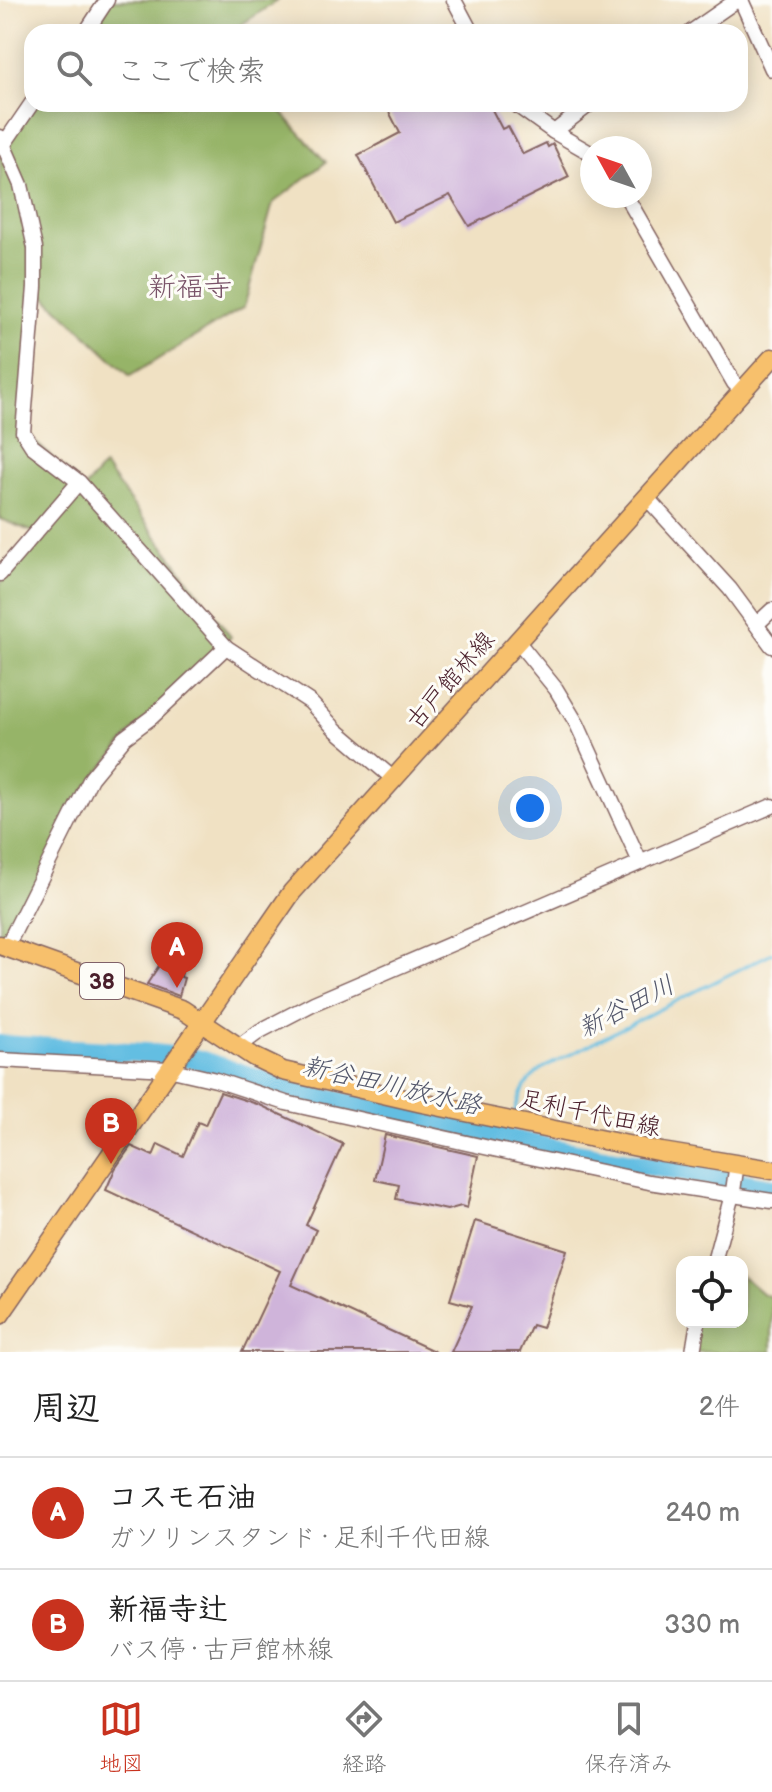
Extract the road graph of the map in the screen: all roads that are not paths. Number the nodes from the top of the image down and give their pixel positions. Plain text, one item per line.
1 (107, 0) edge
2 (454, 0) edge
3 (739, 0) edge
4 (91, 24) edge
5 (467, 24) edge
6 (703, 24) edge
7 (772, 69) edge
8 (25, 112) edge
9 (526, 112) edge
10 (580, 112) edge
11 (554, 132) junction
12 (2, 140) edge
13 (580, 147) edge
14 (633, 208) edge
15 (772, 358) edge
16 (741, 390) junction
17 (79, 482) junction
18 (646, 497) junction
19 (0, 574) edge
20 (772, 610) edge
21 (757, 624) junction
22 (517, 641) junction
23 (772, 646) edge
24 (226, 647) junction
25 (393, 781) junction
26 (772, 806) edge
27 (640, 862) junction
28 (4, 946) edge
29 (202, 1021) junction
30 (238, 1047) junction
31 (0, 1060) edge
32 (169, 1067) junction
33 (737, 1168) junction
34 (772, 1170) edge
35 (732, 1193) junction
36 (772, 1201) edge
37 (716, 1256) edge
38 (0, 1315) edge
39 (697, 1328) edge
40 (693, 1352) edge

1 - 4 street
2 - 5 street
3 - 6 street
3 - 7 street
8 - 12 street
9 - 11 street
10 - 11 street
11 - 13 street
12 - 17 street
14 - 16 street
15 - 16 main road, 古戸館林線
16 - 18 main road, 古戸館林線
17 - 19 street
17 - 24 street
18 - 21 street
18 - 22 main road, 古戸館林線
20 - 21 street
21 - 23 street
22 - 25 main road, 古戸館林線
22 - 27 street
24 - 25 street
24 - 28 street
25 - 29 main road, 古戸館林線
26 - 27 street
27 - 30 street
28 - 29 main road, 足利千代田線 / 38
29 - 30 main road, 足利千代田線 / 38
29 - 32 main road, 古戸館林線
30 - 33 main road, 足利千代田線 / 38
31 - 32 street
32 - 35 street
32 - 38 main road
33 - 34 main road, 足利千代田線 / 38
33 - 35 street
35 - 36 street
35 - 37 street
39 - 40 street

